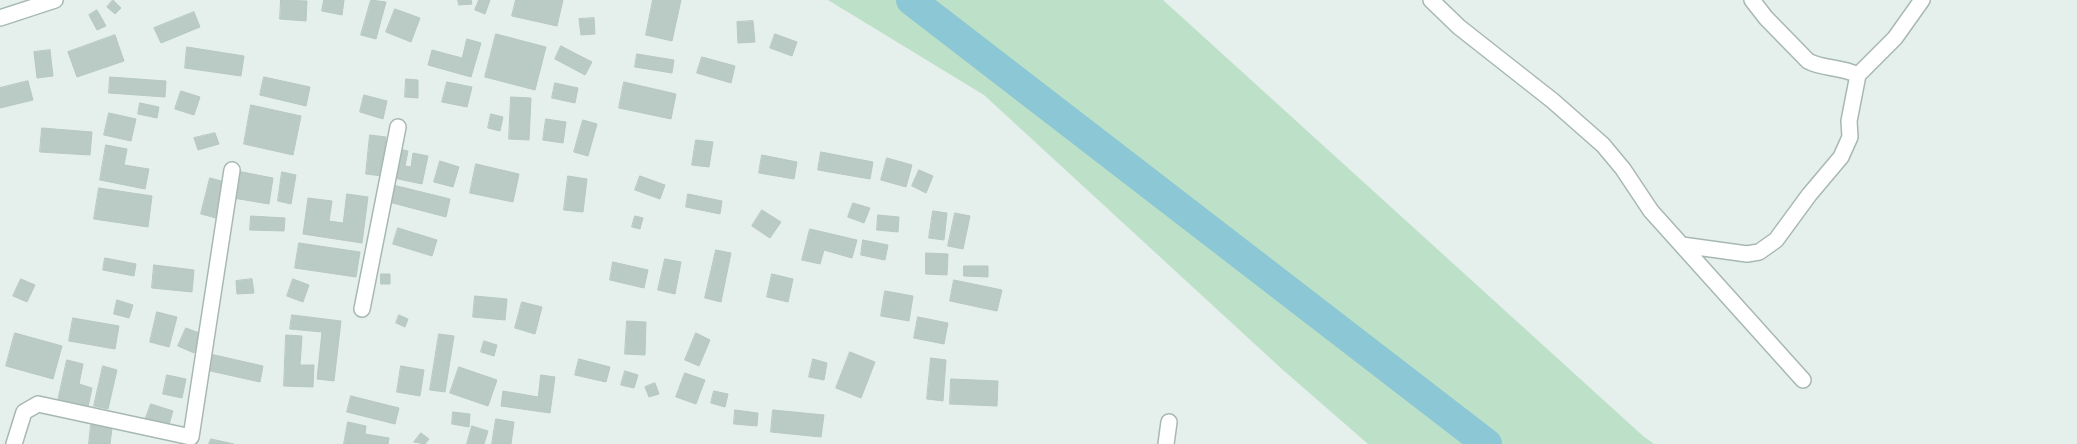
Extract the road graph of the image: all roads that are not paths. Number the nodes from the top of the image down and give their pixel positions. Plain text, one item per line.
1 (55, 0) edge
2 (1430, 0) edge
3 (1752, 0) edge
4 (1922, 0) edge
5 (0, 18) edge
6 (1858, 75) junction
7 (398, 127) dead end
8 (232, 170) dead end
9 (1682, 245) junction
10 (362, 309) dead end
11 (1803, 380) dead end
12 (1169, 422) dead end
13 (14, 444) edge
14 (1166, 444) edge

1 - 5 street
2 - 9 street
3 - 6 street
4 - 6 street
6 - 9 street
7 - 10 street
8 - 13 street
9 - 11 street
12 - 14 street

